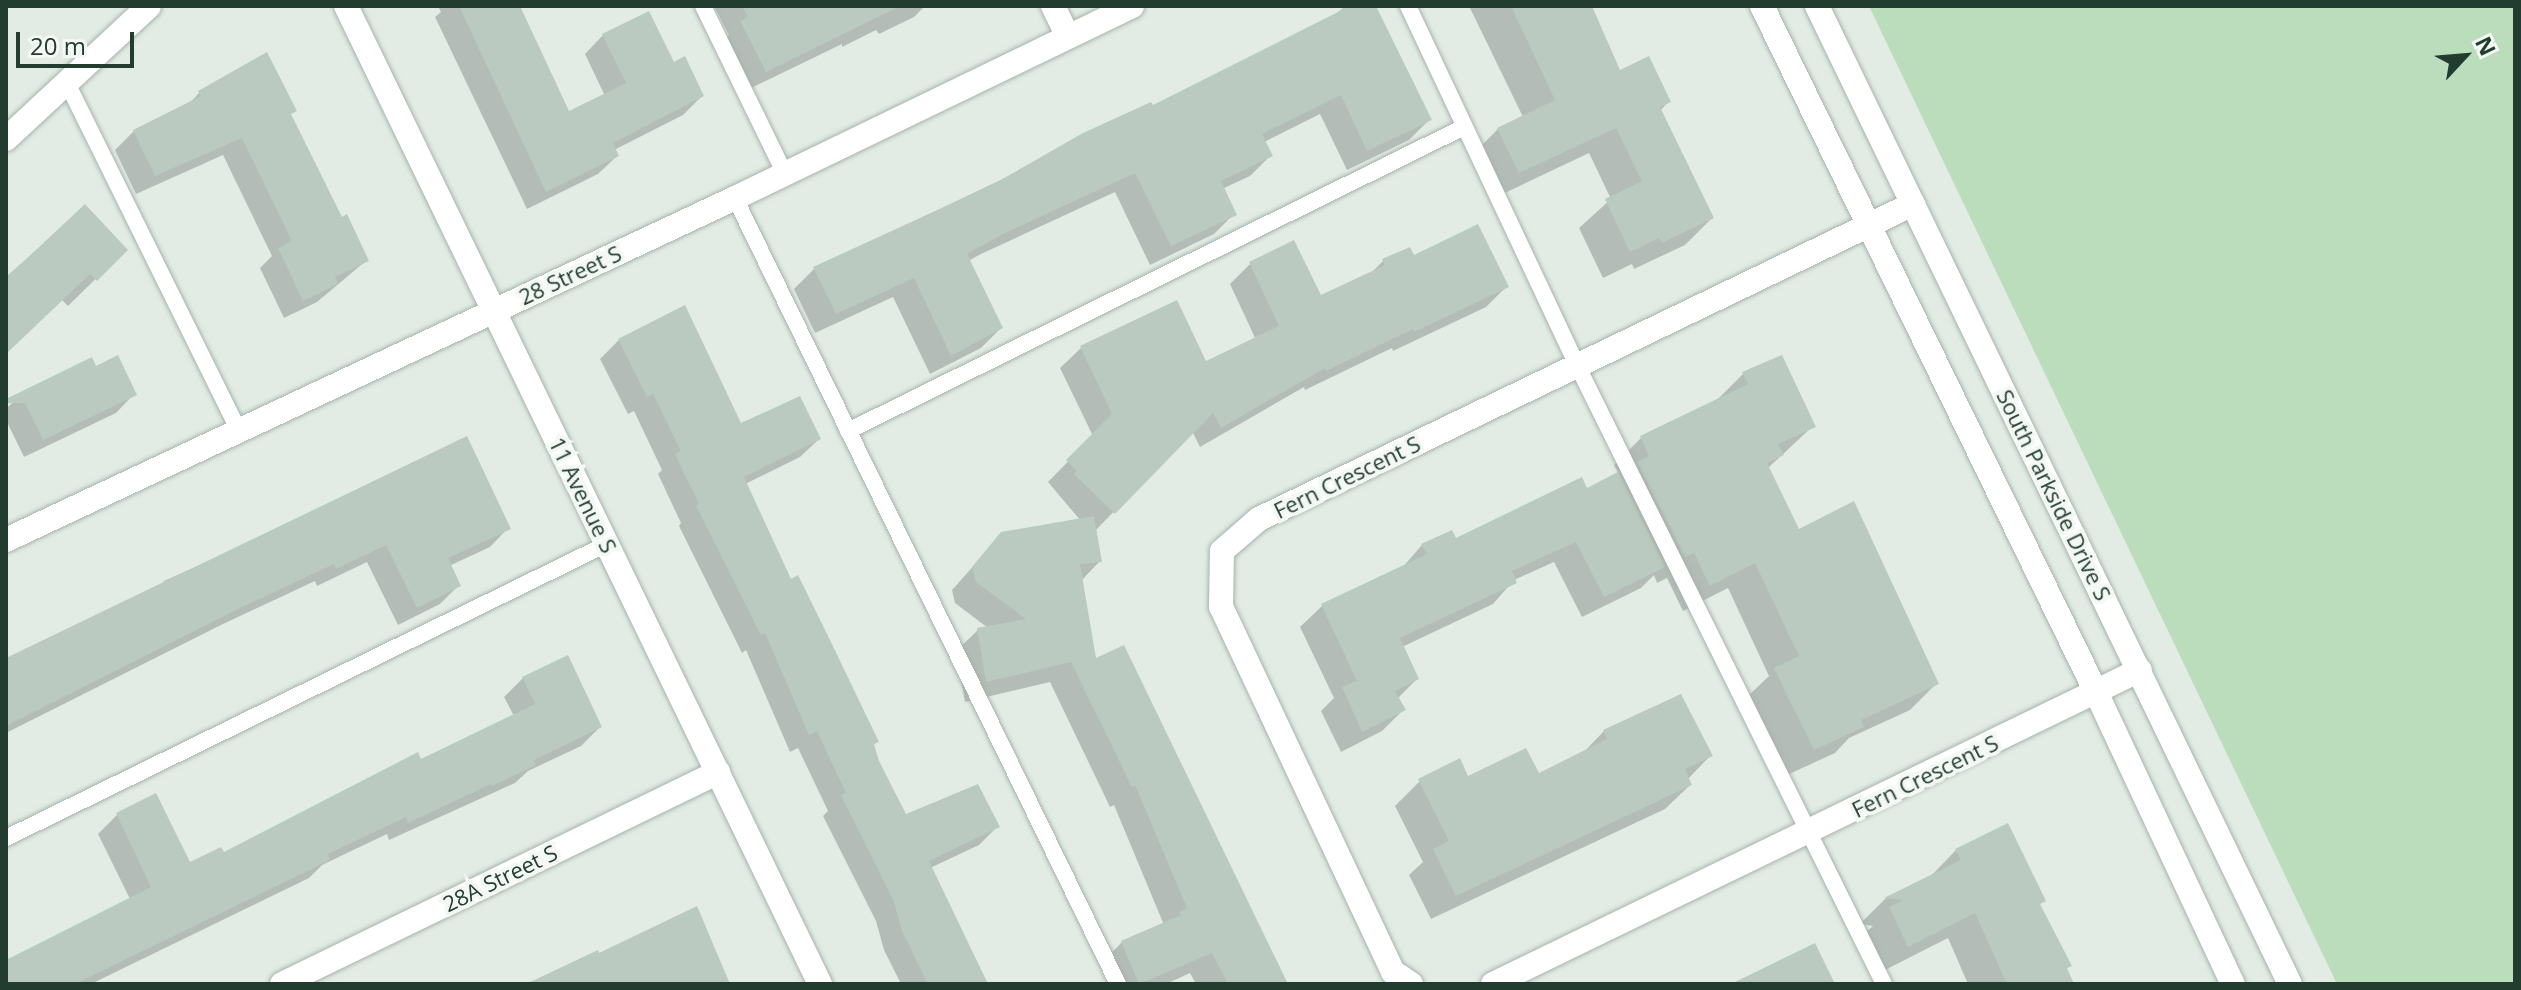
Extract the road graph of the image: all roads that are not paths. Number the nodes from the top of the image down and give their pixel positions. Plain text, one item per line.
1 (149, 6) edge
2 (346, 6) edge
3 (703, 6) edge
4 (1053, 6) edge
5 (1132, 6) edge
6 (1408, 6) edge
7 (1762, 6) edge
8 (1817, 6) edge
9 (1068, 37) junction
10 (67, 83) junction
11 (1464, 127) junction
12 (6, 139) edge
13 (785, 174) junction
14 (735, 198) junction
15 (1913, 204) junction
16 (1867, 227) junction
17 (493, 312) junction
18 (1578, 367) junction
19 (239, 431) junction
20 (848, 431) junction
21 (6, 540) edge
22 (607, 544) junction
23 (2140, 670) junction
24 (2096, 692) junction
25 (718, 772) junction
26 (1809, 832) junction
27 (6, 838) edge
28 (282, 984) edge
29 (820, 984) edge
30 (1118, 984) edge
31 (1411, 984) edge
32 (1493, 984) edge
33 (1884, 984) edge
34 (2233, 984) edge
35 (2290, 984) edge

1 - 10 street
2 - 17 street, 11 Avenue S
3 - 13 lane
4 - 9 street
5 - 9 street, 28 Street S
6 - 11 lane
7 - 16 street
8 - 15 street, South Parkside Drive S
9 - 13 street, 28 Street S
10 - 12 street
10 - 19 lane
11 - 18 lane
11 - 20 lane
13 - 14 street, 28 Street S
14 - 17 street, 28 Street S
14 - 20 lane
15 - 16 street, Fern Crescent S
15 - 23 street, South Parkside Drive S
16 - 18 street, Fern Crescent S
16 - 24 street
17 - 19 street, 28 Street S
17 - 22 street, 11 Avenue S
18 - 26 lane
18 - 31 street, Fern Crescent S
19 - 21 street, 28 Street S
20 - 30 lane
22 - 25 street, 11 Avenue S
22 - 27 lane
23 - 24 street, Fern Crescent S
23 - 35 street, South Parkside Drive S
24 - 26 street, Fern Crescent S
24 - 34 street
25 - 28 street, 28A Street S
25 - 29 street, 11 Avenue S
26 - 32 street, Fern Crescent S
26 - 33 lane

